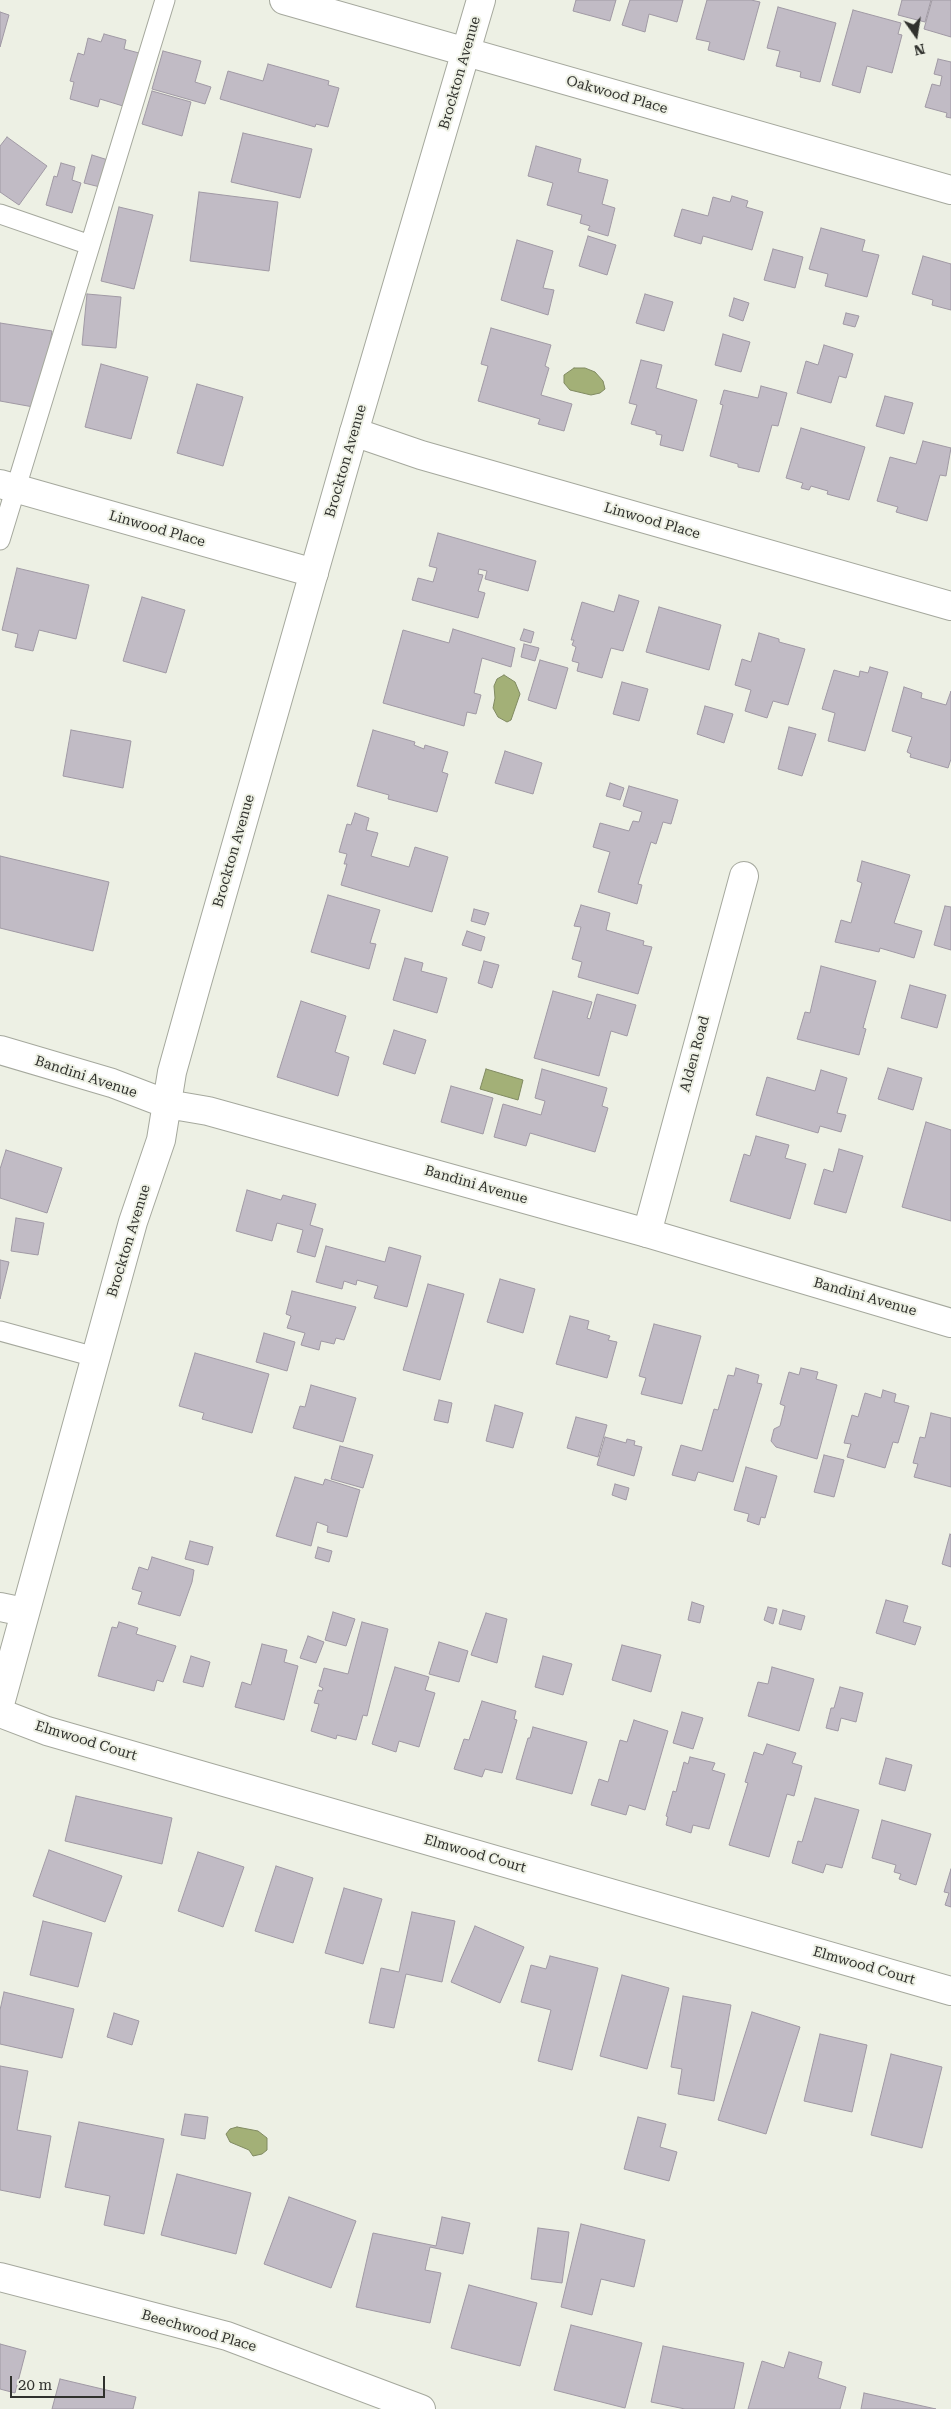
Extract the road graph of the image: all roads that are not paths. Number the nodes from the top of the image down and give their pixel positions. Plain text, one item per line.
1 (165, 0) edge
2 (284, 0) edge
3 (481, 0) edge
4 (467, 53) junction
5 (951, 190) edge
6 (0, 214) edge
7 (90, 245) junction
8 (354, 432) junction
9 (8, 486) edge
10 (0, 540) edge
11 (314, 573) junction
12 (951, 606) edge
13 (744, 876) dead end
14 (0, 1050) edge
15 (167, 1104) junction
16 (647, 1233) junction
17 (951, 1323) edge
18 (0, 1331) edge
19 (95, 1357) junction
20 (12, 1610) edge
21 (0, 1704) edge
22 (0, 1713) edge
23 (951, 1991) edge
24 (0, 2277) edge
25 (421, 2409) edge

1 - 7 lane
2 - 4 street, Oakwood Place
3 - 4 street, Brockton Avenue
4 - 5 street, Oakwood Place
4 - 8 street, Brockton Avenue
6 - 7 lane
7 - 9 lane
8 - 11 street, Brockton Avenue
8 - 12 street, Linwood Place
9 - 10 lane
9 - 11 street, Linwood Place
11 - 15 street, Brockton Avenue
13 - 16 street, Alden Road
14 - 15 street, Bandini Avenue
15 - 16 street, Bandini Avenue
15 - 19 street, Brockton Avenue
16 - 17 street, Bandini Avenue
18 - 19 lane
19 - 20 street, Brockton Avenue
20 - 21 street, Brockton Avenue
22 - 23 street, Elmwood Court
24 - 25 street, Beechwood Place

